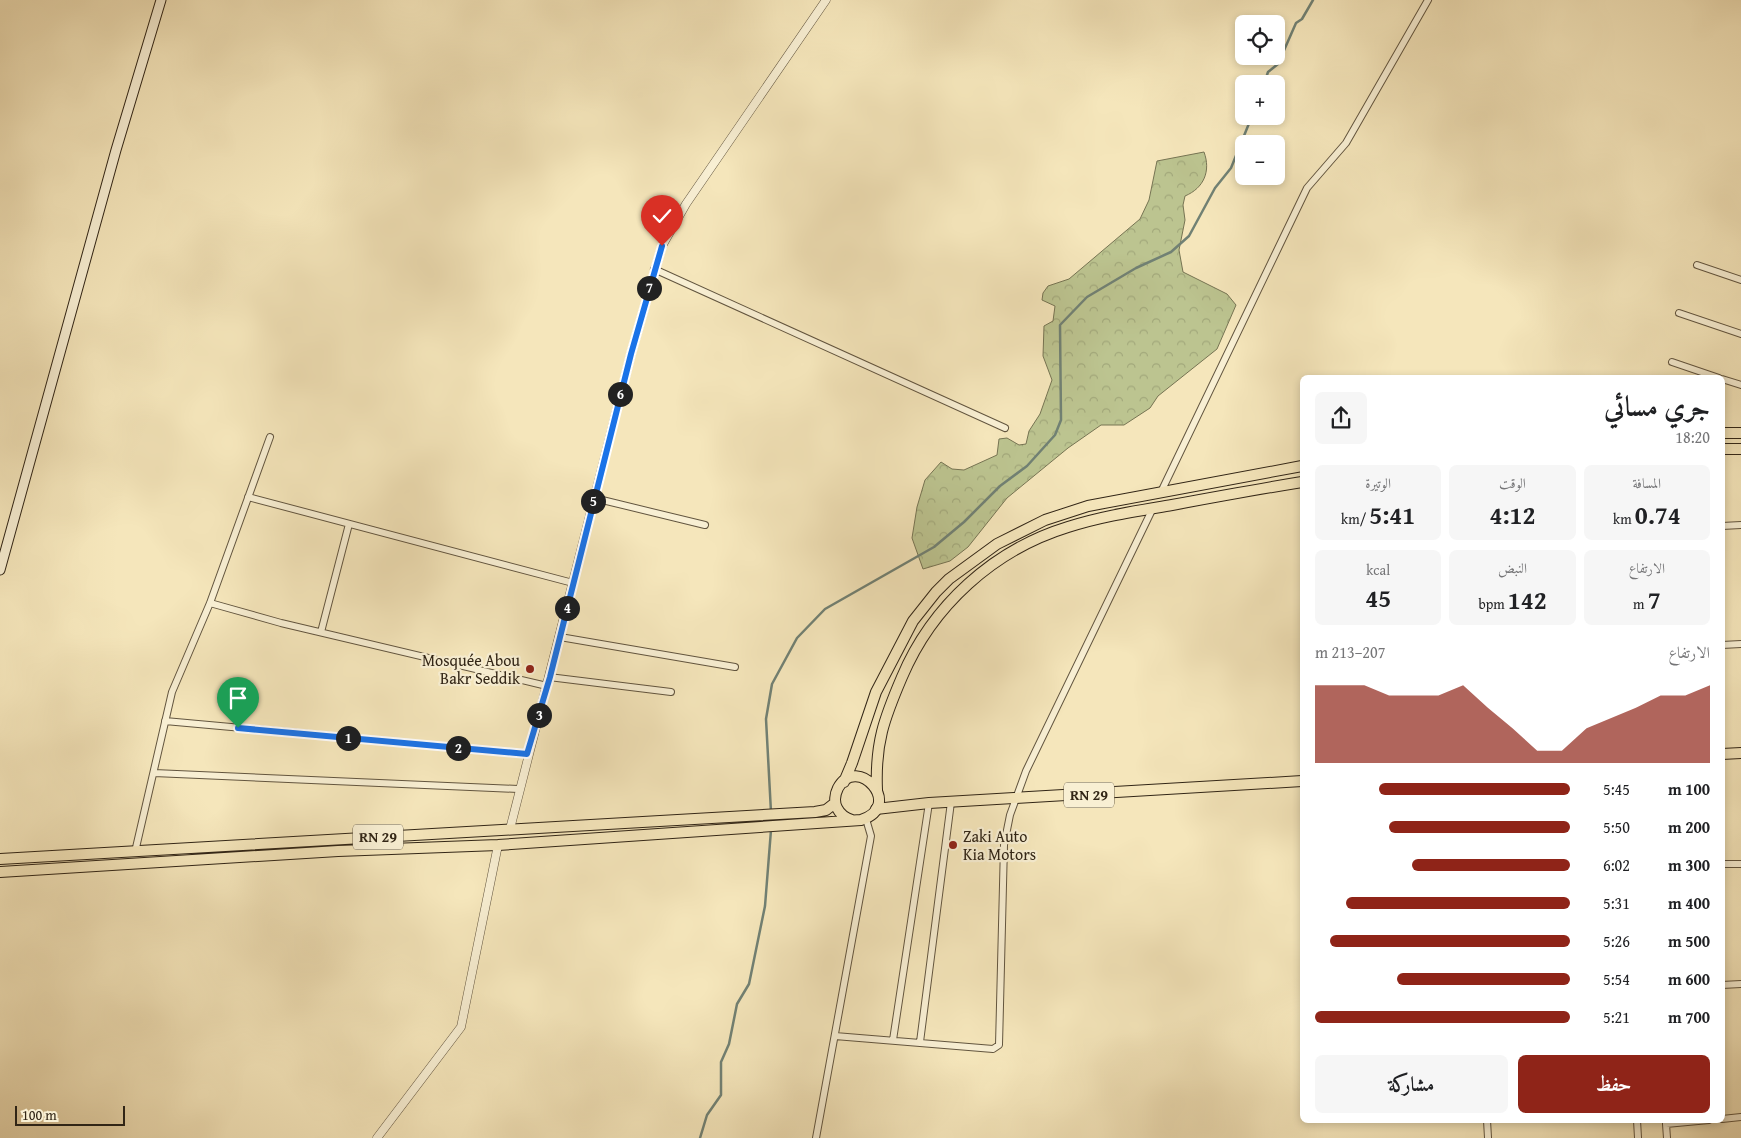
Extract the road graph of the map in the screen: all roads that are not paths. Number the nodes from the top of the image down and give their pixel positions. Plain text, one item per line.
1 (161, 0) edge
2 (826, 0) edge
3 (1428, 0) edge
4 (1697, 265) dead end
5 (654, 269) junction
6 (1741, 280) edge
7 (1679, 313) dead end
8 (1741, 334) edge
9 (1672, 362) dead end
10 (1712, 375) edge
11 (1725, 379) edge
12 (1741, 385) edge
13 (1005, 428) dead end
14 (1725, 433) edge
15 (1741, 434) edge
16 (270, 437) dead end
17 (1725, 449) edge
18 (1741, 449) edge
19 (1300, 466) edge
20 (1300, 482) edge
21 (1161, 492) junction
22 (248, 497) junction
23 (594, 498) junction
24 (1152, 508) junction
25 (349, 524) junction
26 (705, 525) dead end
27 (1741, 525) edge
28 (1725, 526) edge
29 (0, 570) edge
30 (573, 583) junction
31 (210, 603) junction
32 (321, 632) junction
33 (560, 637) junction
34 (1741, 644) edge
35 (1725, 645) edge
36 (735, 667) dead end
37 (550, 677) junction
38 (547, 686) junction
39 (671, 692) dead end
40 (165, 722) junction
41 (1741, 753) edge
42 (527, 754) junction
43 (1725, 754) edge
44 (154, 773) junction
45 (1300, 781) edge
46 (844, 782) junction
47 (518, 789) junction
48 (877, 790) junction
49 (1014, 799) junction
50 (951, 802) junction
51 (836, 803) junction
52 (930, 803) junction
53 (876, 809) junction
54 (866, 819) junction
55 (781, 820) junction
56 (852, 820) junction
57 (510, 828) junction
58 (498, 845) junction
59 (135, 852) junction
60 (0, 858) edge
61 (1725, 864) edge
62 (1741, 864) edge
63 (0, 872) edge
64 (1741, 984) edge
65 (1725, 985) edge
66 (836, 1036) junction
67 (894, 1040) junction
68 (920, 1042) junction
69 (1741, 1117) edge
70 (1725, 1119) edge
71 (1487, 1123) edge
72 (1637, 1123) edge
73 (1677, 1123) edge
74 (377, 1138) edge
75 (816, 1138) edge
76 (1488, 1138) edge
77 (1638, 1138) edge
78 (1666, 1138) edge

1 - 29 main road
2 - 5 street
3 - 21 street
4 - 6 street
5 - 13 street
5 - 23 street
7 - 8 street
9 - 10 street
11 - 12 street
14 - 15 main road
16 - 22 street
17 - 18 main road
19 - 21 main road
20 - 24 main road
21 - 46 main road
22 - 25 street
22 - 31 street
23 - 26 street
23 - 30 street
24 - 48 main road
24 - 49 street
25 - 30 street
25 - 32 street
27 - 28 street
30 - 33 street
31 - 32 street
31 - 40 street
32 - 38 street
33 - 36 street
33 - 37 street
34 - 35 street
37 - 38 street
37 - 39 street
38 - 42 street
40 - 42 street
40 - 44 street
41 - 43 main road
42 - 47 street
44 - 47 street
44 - 59 street
45 - 49 main road, RN 29
46 - 48 main road
46 - 51 main road
47 - 57 street
48 - 53 main road
49 - 50 main road, RN 29
49 - 68 street
50 - 52 main road, RN 29
50 - 68 street
51 - 55 main road, RN 29
51 - 56 main road
52 - 53 main road, RN 29
52 - 67 street
53 - 54 main road
54 - 56 main road
54 - 66 street
55 - 56 main road
55 - 57 main road, RN 29
55 - 58 main road
57 - 59 main road, RN 29
58 - 63 main road
58 - 74 street
59 - 60 main road, RN 29
61 - 62 street
64 - 65 street
66 - 67 street
66 - 75 street
67 - 68 street
69 - 70 street
71 - 76 street
72 - 77 street
73 - 78 street

